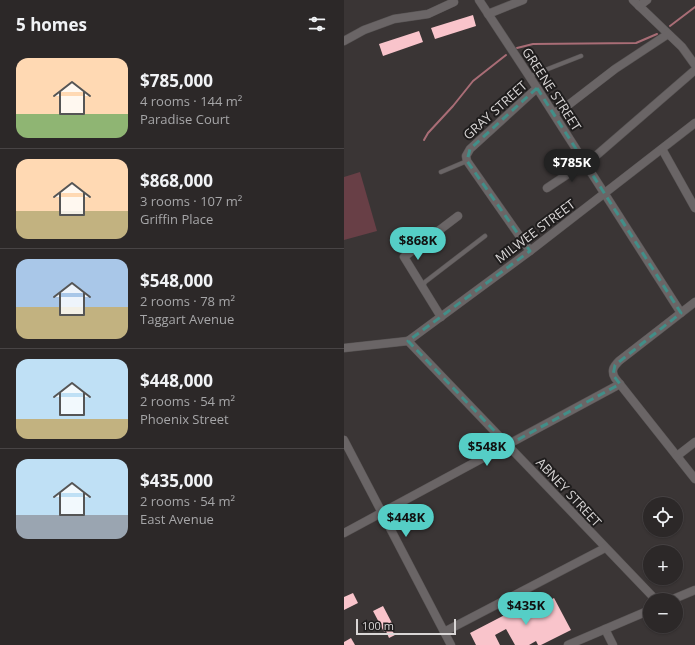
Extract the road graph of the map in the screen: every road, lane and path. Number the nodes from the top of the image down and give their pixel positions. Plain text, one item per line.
1 (453, 0) edge
2 (479, 0) edge
3 (523, 0) edge
4 (633, 0) edge
5 (647, 0) edge
6 (639, 6) junction
7 (488, 14) junction
8 (668, 34) junction
9 (344, 40) edge
10 (581, 56) dead end
11 (695, 65) edge
12 (695, 70) edge
13 (530, 76) junction
14 (538, 88) junction
15 (554, 113) junction
16 (695, 123) edge
17 (662, 149) junction
18 (467, 161) junction
19 (585, 162) junction
20 (441, 172) dead end
21 (547, 188) dead end
22 (605, 193) junction
23 (695, 208) edge
24 (458, 216) dead end
25 (485, 236) dead end
26 (530, 251) junction
27 (423, 286) junction
28 (695, 302) edge
29 (681, 314) junction
30 (441, 317) junction
31 (408, 341) junction
32 (344, 348) edge
33 (620, 384) junction
34 (344, 440) edge
35 (695, 442) edge
36 (508, 445) junction
37 (677, 456) junction
38 (695, 479) edge
39 (382, 512) junction
40 (344, 533) edge
41 (605, 548) junction
42 (695, 590) edge
43 (650, 593) edge
44 (683, 595) edge
45 (643, 613) edge
46 (605, 629) junction
47 (444, 632) junction
48 (451, 645) edge
49 (568, 645) edge
50 (612, 645) edge

1 - 9 street
2 - 7 street, GREENE STREET
3 - 7 street
4 - 6 street
5 - 6 street
6 - 8 street
7 - 13 street, GREENE STREET
8 - 11 street
8 - 15 street
10 - 13 lane
12 - 19 street
13 - 14 street, GREENE STREET
14 - 15 street, GREENE STREET
14 - 18 street, GRAY STREET
15 - 19 street, GREENE STREET
16 - 17 street, MILWEE STREET
17 - 22 street, MILWEE STREET
17 - 23 street
18 - 20 lane
18 - 26 street, GRAY STREET
19 - 21 street
19 - 22 street, GREENE STREET
22 - 26 street, MILWEE STREET
22 - 29 street, GREENE STREET
24 - 27 street
25 - 27 lane
26 - 30 street, MILWEE STREET
27 - 30 street
28 - 29 street
29 - 33 street
30 - 31 street, MILWEE STREET
31 - 32 street
31 - 36 street, ABNEY STREET
33 - 36 street
33 - 37 street
34 - 39 street
35 - 37 street
36 - 39 street
36 - 41 street, ABNEY STREET
37 - 38 street
39 - 40 street
39 - 47 street
41 - 43 street, ABNEY STREET
41 - 47 street
42 - 44 street
45 - 46 street
46 - 49 street
46 - 50 street
47 - 48 street

